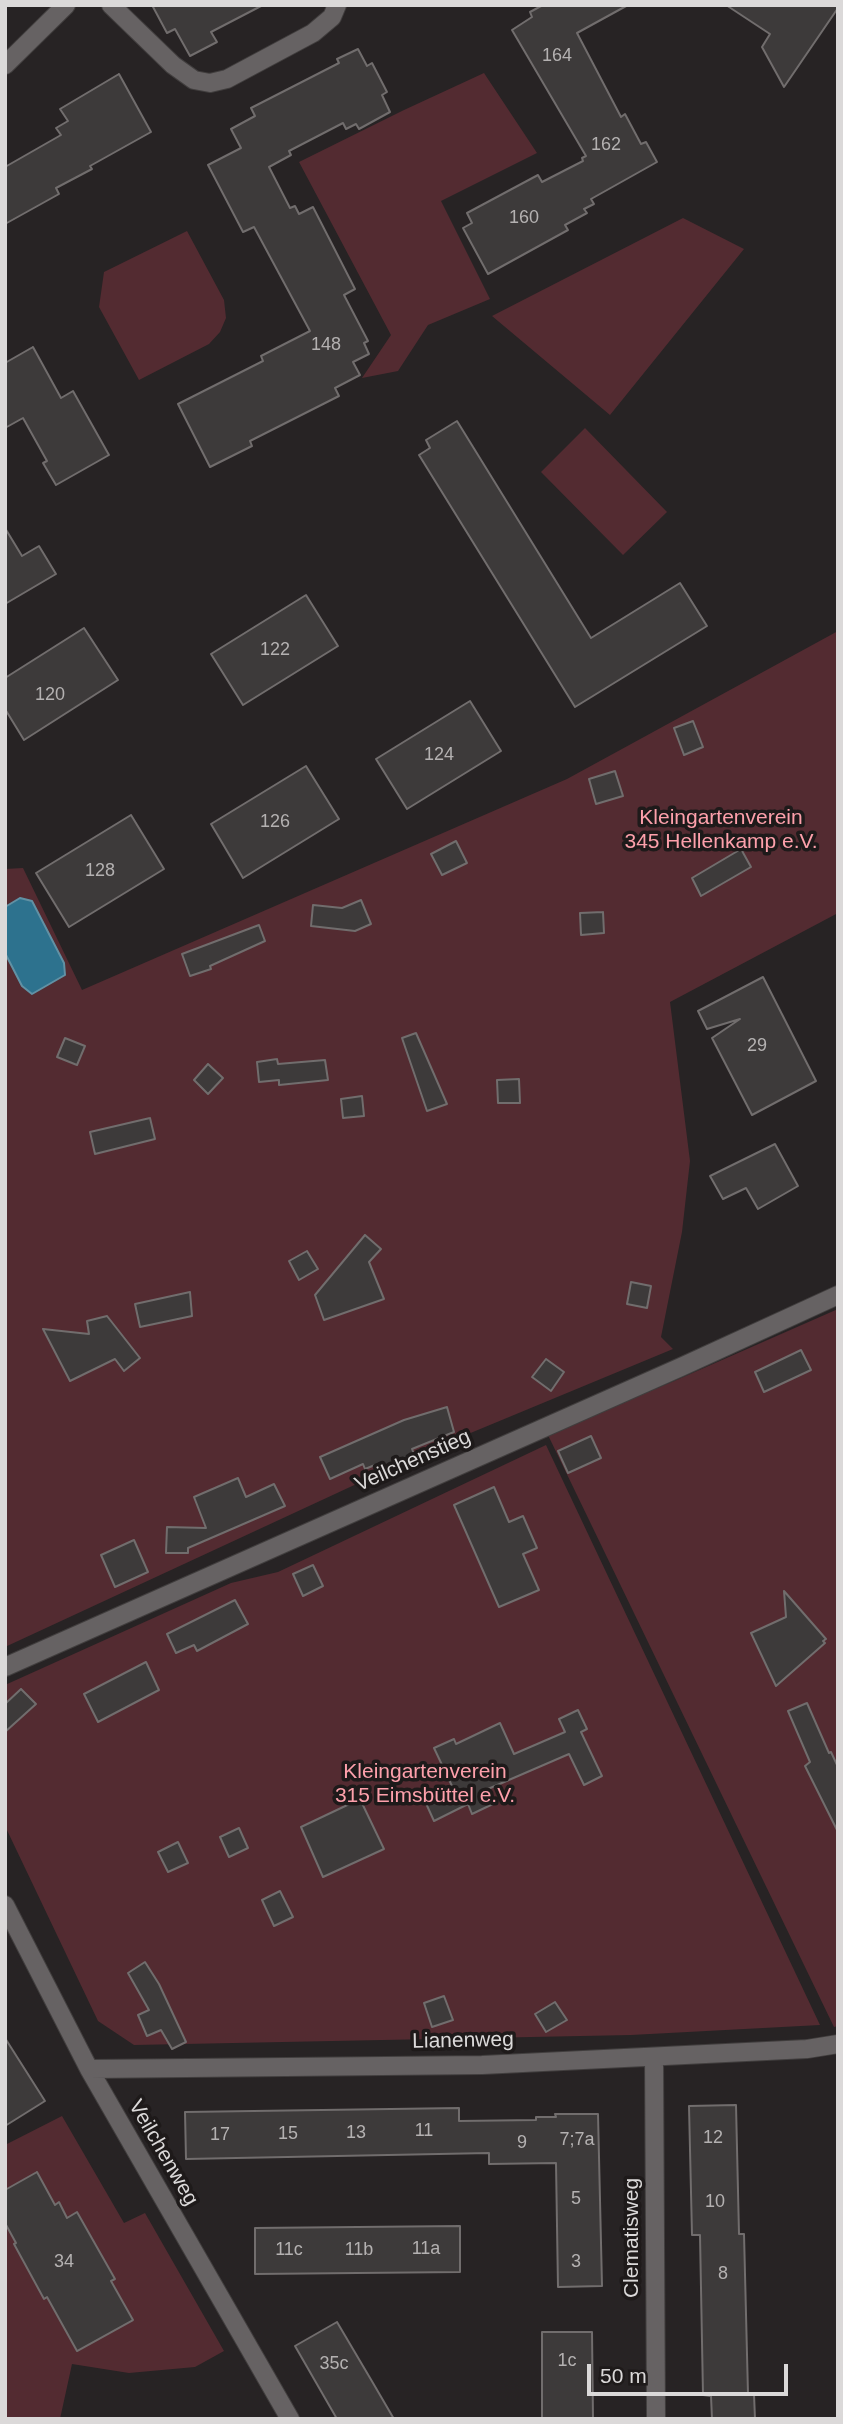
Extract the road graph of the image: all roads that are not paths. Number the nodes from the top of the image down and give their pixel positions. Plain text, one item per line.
1 (66, 5) edge
2 (111, 5) edge
3 (337, 5) edge
4 (5, 65) edge
5 (838, 1295) edge
6 (5, 1667) edge
7 (5, 1905) edge
8 (838, 2044) edge
9 (654, 2057) junction
10 (89, 2069) junction
11 (290, 2419) edge
12 (656, 2419) edge

1 - 4 street
2 - 3 street
5 - 6 street, Veilchenstieg
7 - 10 street, Veilchenweg
8 - 9 street, Lianenweg
9 - 10 street, Lianenweg
9 - 12 street, Clematisweg
10 - 11 street, Veilchenweg

